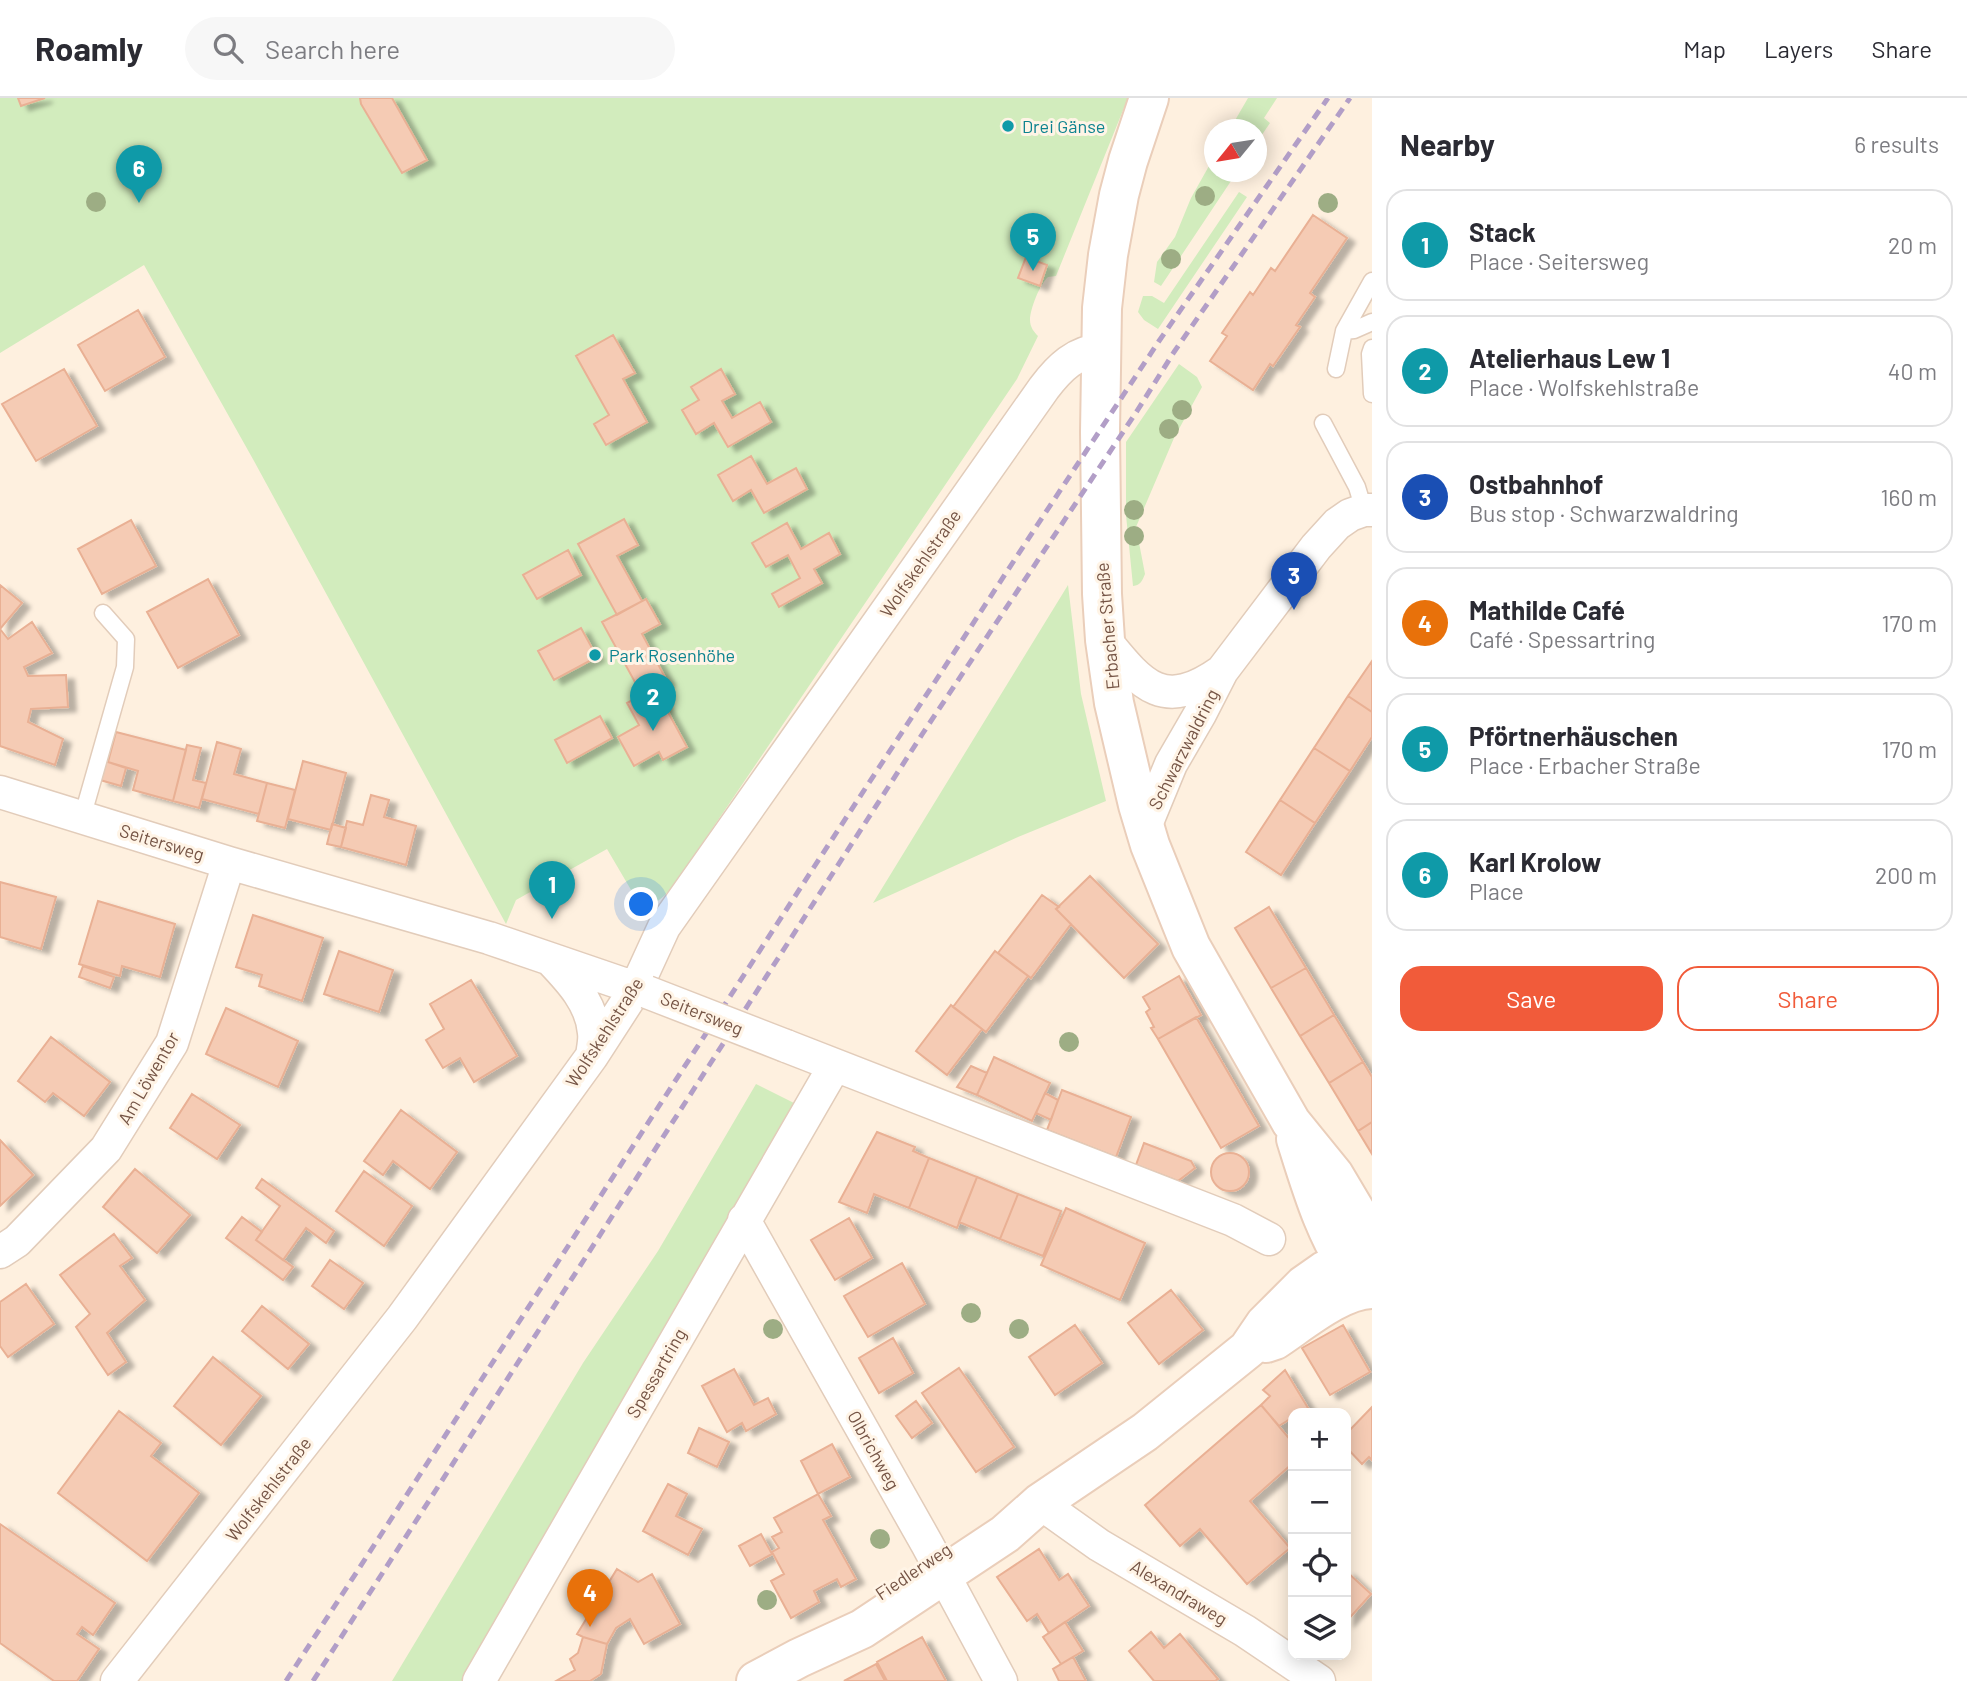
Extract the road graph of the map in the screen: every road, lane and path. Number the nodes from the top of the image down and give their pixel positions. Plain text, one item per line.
1 (1149, 98) edge
2 (1372, 281) edge
3 (1372, 322) edge
4 (1344, 331) junction
5 (1372, 348) edge
6 (1102, 350) junction
7 (1336, 369) dead end
8 (1372, 394) edge
9 (1323, 423) dead end
10 (1357, 515) edge
11 (103, 613) dead end
12 (1105, 640) junction
13 (1222, 671) junction
14 (0, 792) edge
15 (82, 818) junction
16 (1144, 827) junction
17 (229, 863) junction
18 (550, 959) junction
19 (641, 990) junction
20 (592, 1056) junction
21 (835, 1065) junction
22 (1291, 1122) junction
23 (1366, 1214) edge
24 (744, 1220) junction
25 (1269, 1239) dead end
26 (0, 1252) edge
27 (1364, 1270) edge
28 (1040, 1503) junction
29 (938, 1564) junction
30 (117, 1681) edge
31 (479, 1681) edge
32 (756, 1681) edge
33 (1001, 1681) edge
34 (1318, 1681) edge

1 - 6 street, Erbacher Straße
2 - 4 lane
3 - 4 lane
4 - 7 lane
5 - 8 lane
6 - 12 street, Erbacher Straße
6 - 19 street, Wolfskehlstraße
9 - 10 lane
10 - 13 street, Schwarzwaldring
11 - 15 lane
12 - 13 street, Schwarzwaldring
12 - 16 street, Erbacher Straße
13 - 16 street, Schwarzwaldring
14 - 15 street, Seitersweg
15 - 17 street, Seitersweg
16 - 22 street, Erbacher Straße
17 - 18 street, Seitersweg
17 - 26 street, Am Löwentor
18 - 19 street, Seitersweg
18 - 20 street
19 - 20 street, Wolfskehlstraße
19 - 21 street, Seitersweg, bridge
20 - 30 street, Wolfskehlstraße
21 - 24 street, Spessartring
21 - 25 street, Seitersweg
22 - 23 street, Erbacher Straße
22 - 27 street, Erbacher Straße
23 - 27 street, Erbacher Straße
24 - 29 street, Olbrichweg
24 - 31 street, Spessartring
27 - 28 street, Fiedlerweg
28 - 29 street, Fiedlerweg
28 - 34 street, Alexandraweg
29 - 32 street, Fiedlerweg
29 - 33 street, Olbrichweg

